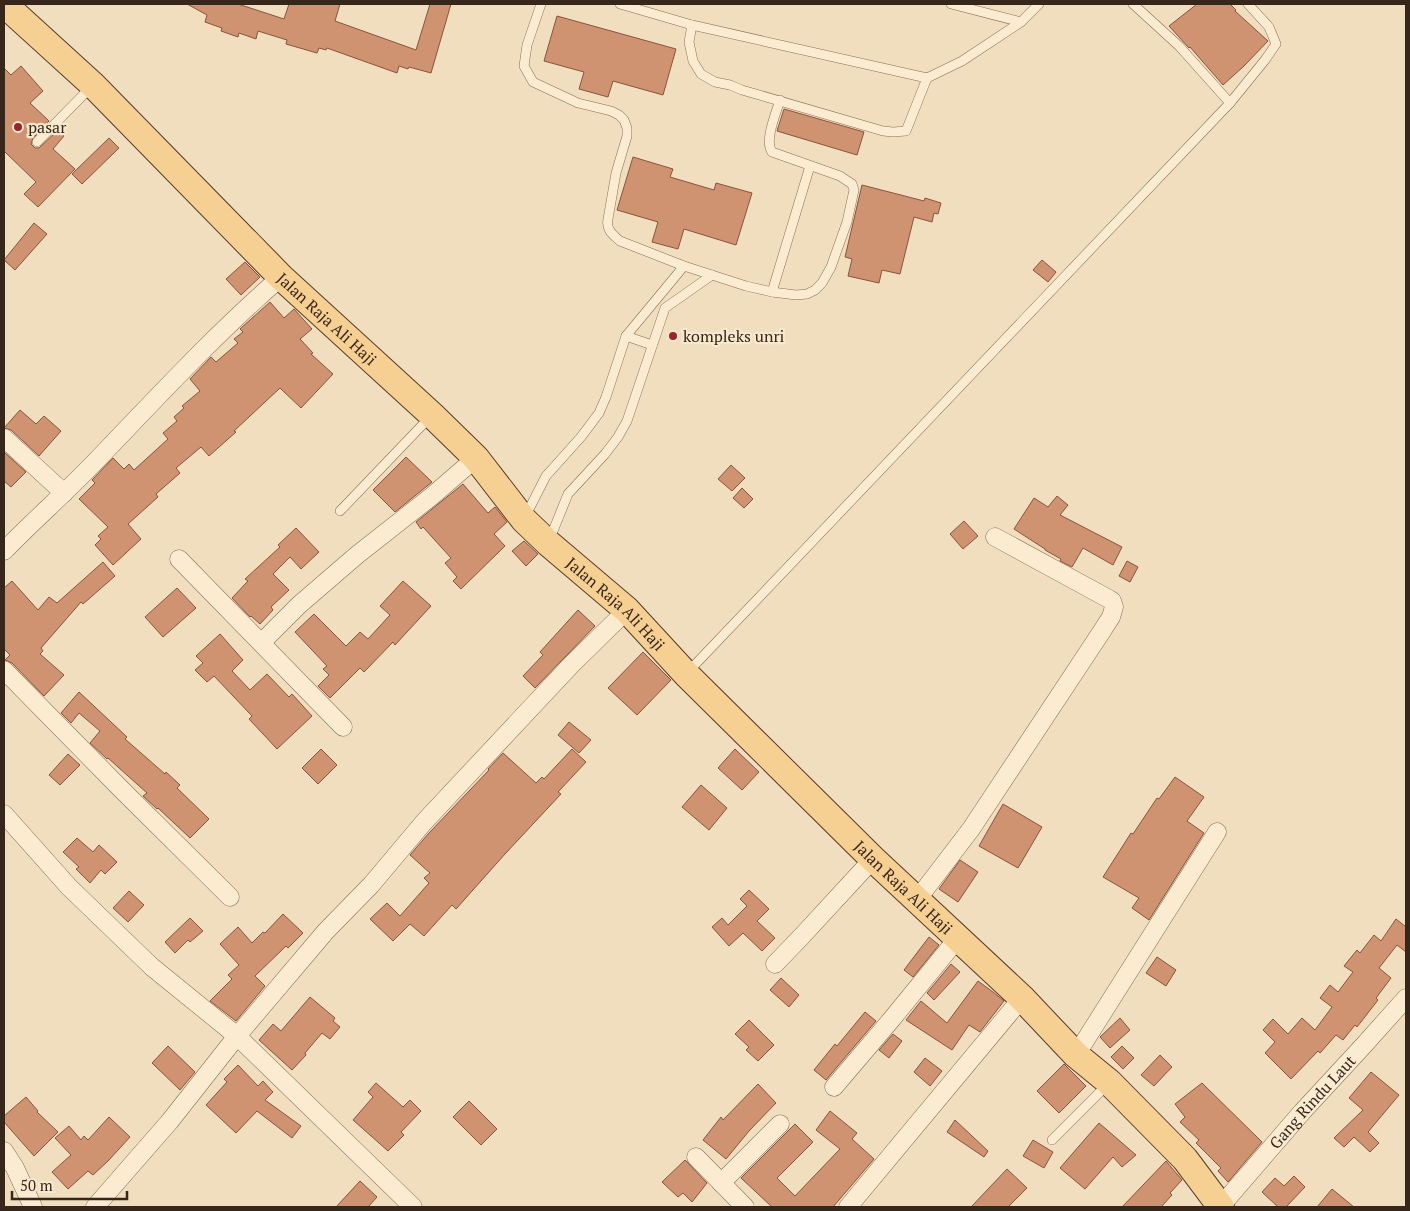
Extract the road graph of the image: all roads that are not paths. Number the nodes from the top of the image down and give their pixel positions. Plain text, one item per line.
1 (4, 4) edge
2 (541, 4) edge
3 (620, 4) edge
4 (952, 4) edge
5 (1039, 4) edge
6 (1133, 4) edge
7 (1248, 4) edge
8 (1021, 22) junction
9 (692, 25) junction
10 (927, 78) junction
11 (92, 85) junction
12 (780, 100) junction
13 (1230, 103) junction
14 (37, 142) dead end
15 (810, 166) junction
16 (684, 266) junction
17 (712, 274) junction
18 (281, 278) junction
19 (772, 292) junction
20 (626, 336) junction
21 (652, 345) junction
22 (432, 415) junction
23 (4, 438) edge
24 (476, 458) junction
25 (64, 493) junction
26 (340, 511) dead end
27 (524, 520) junction
28 (995, 537) dead end
29 (548, 542) junction
30 (4, 551) edge
31 (179, 559) dead end
32 (627, 610) junction
33 (261, 643) junction
34 (4, 670) edge
35 (686, 674) junction
36 (343, 727) dead end
37 (4, 814) edge
38 (1218, 832) dead end
39 (873, 859) junction
40 (230, 898) dead end
41 (916, 901) junction
42 (958, 938) junction
43 (775, 964) dead end
44 (1022, 998) junction
45 (1406, 998) edge
46 (237, 1036) junction
47 (1076, 1055) junction
48 (1110, 1082) junction
49 (834, 1087) dead end
50 (780, 1124) dead end
51 (1052, 1140) dead end
52 (4, 1150) edge
53 (696, 1157) dead end
54 (721, 1182) junction
55 (33, 1207) edge
56 (95, 1207) edge
57 (413, 1207) edge
58 (745, 1207) edge
59 (848, 1207) edge
60 (1220, 1207) edge

1 - 11 main road, Jalan Raja Ali Haji
2 - 16 lane
3 - 9 lane
4 - 8 lane
5 - 8 lane
6 - 13 lane
7 - 13 lane
8 - 10 lane
9 - 10 lane
9 - 12 lane
10 - 12 lane
11 - 14 lane
11 - 18 main road, Jalan Raja Ali Haji
12 - 15 lane
13 - 35 lane
15 - 19 lane
15 - 19 lane
16 - 17 lane
16 - 20 lane
17 - 19 lane
17 - 21 lane
18 - 22 main road, Jalan Raja Ali Haji
18 - 25 street
20 - 21 lane
20 - 27 lane
21 - 29 lane
22 - 24 main road, Jalan Raja Ali Haji
22 - 26 lane
23 - 25 street
24 - 27 main road, Jalan Raja Ali Haji
24 - 33 street
25 - 30 street
27 - 29 main road, Jalan Raja Ali Haji
28 - 41 street
29 - 32 main road, Jalan Raja Ali Haji
31 - 33 street
32 - 35 main road, Jalan Raja Ali Haji
32 - 46 street
33 - 36 street
34 - 40 street
35 - 39 main road, Jalan Raja Ali Haji
37 - 46 street
38 - 47 street
39 - 41 main road, Jalan Raja Ali Haji
39 - 43 street
41 - 42 main road, Jalan Raja Ali Haji
42 - 44 main road, Jalan Raja Ali Haji
42 - 49 street
44 - 47 main road, Jalan Raja Ali Haji
44 - 59 street
45 - 60 street, Gang Rindu Laut
46 - 56 street
46 - 57 street
47 - 48 main road, Jalan Raja Ali Haji
48 - 51 lane
48 - 60 main road, Jalan Raja Ali Haji
50 - 54 street
52 - 55 street
53 - 54 street
54 - 58 street

